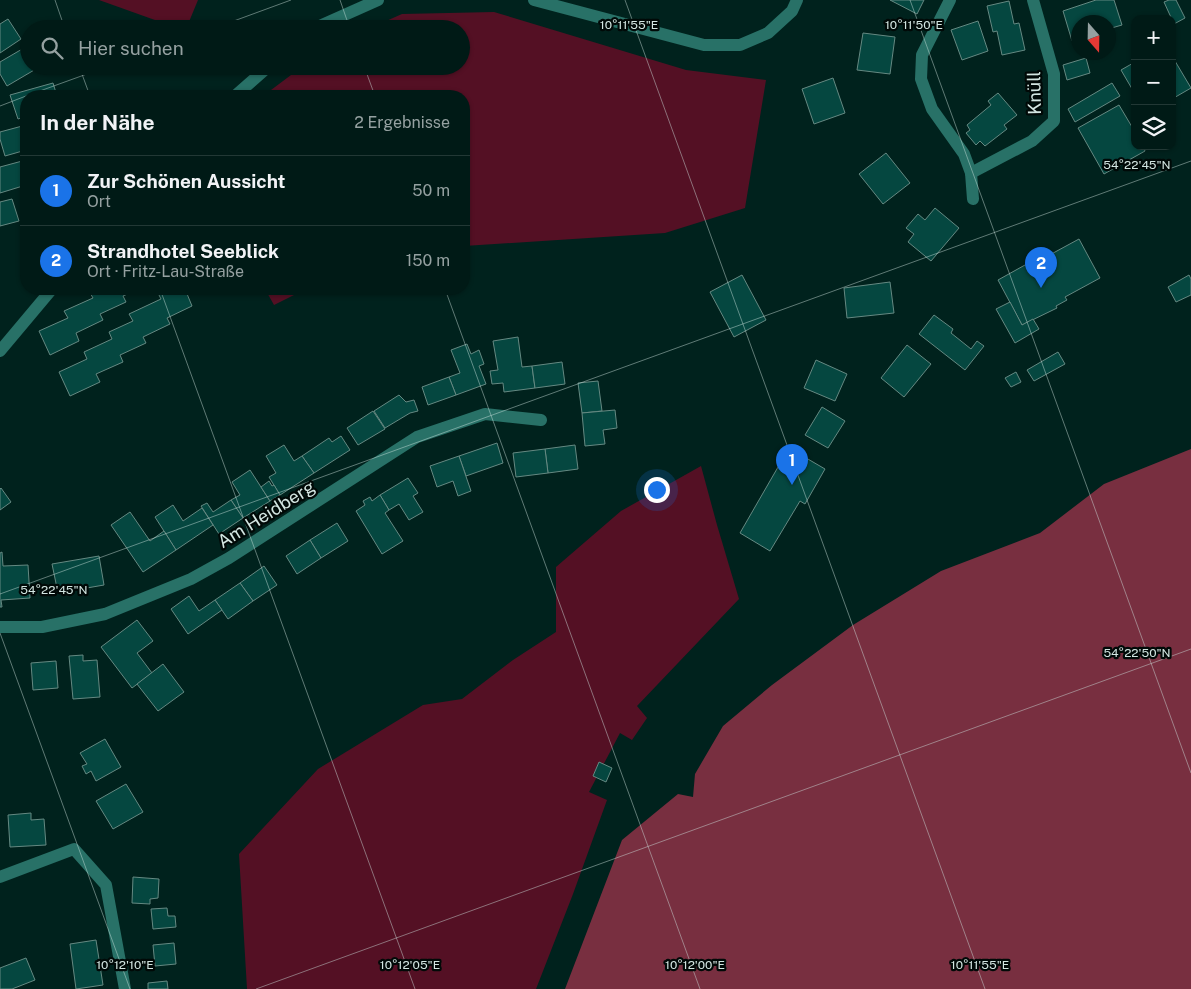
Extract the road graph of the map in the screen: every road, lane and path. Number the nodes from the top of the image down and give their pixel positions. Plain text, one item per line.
1 (378, 0) edge
2 (534, 0) edge
3 (797, 0) edge
4 (950, 0) edge
5 (1033, 0) edge
6 (333, 20) edge
7 (259, 75) edge
8 (242, 90) edge
9 (972, 173) junction
10 (973, 199) dead end
11 (47, 295) edge
12 (0, 351) edge
13 (541, 420) dead end
14 (0, 627) edge
15 (0, 877) edge
16 (125, 989) edge

1 - 6 street
2 - 3 street
4 - 9 street
5 - 9 street, Knüll
7 - 8 street
9 - 10 street
11 - 12 street
13 - 14 street, Am Heidberg
15 - 16 street

